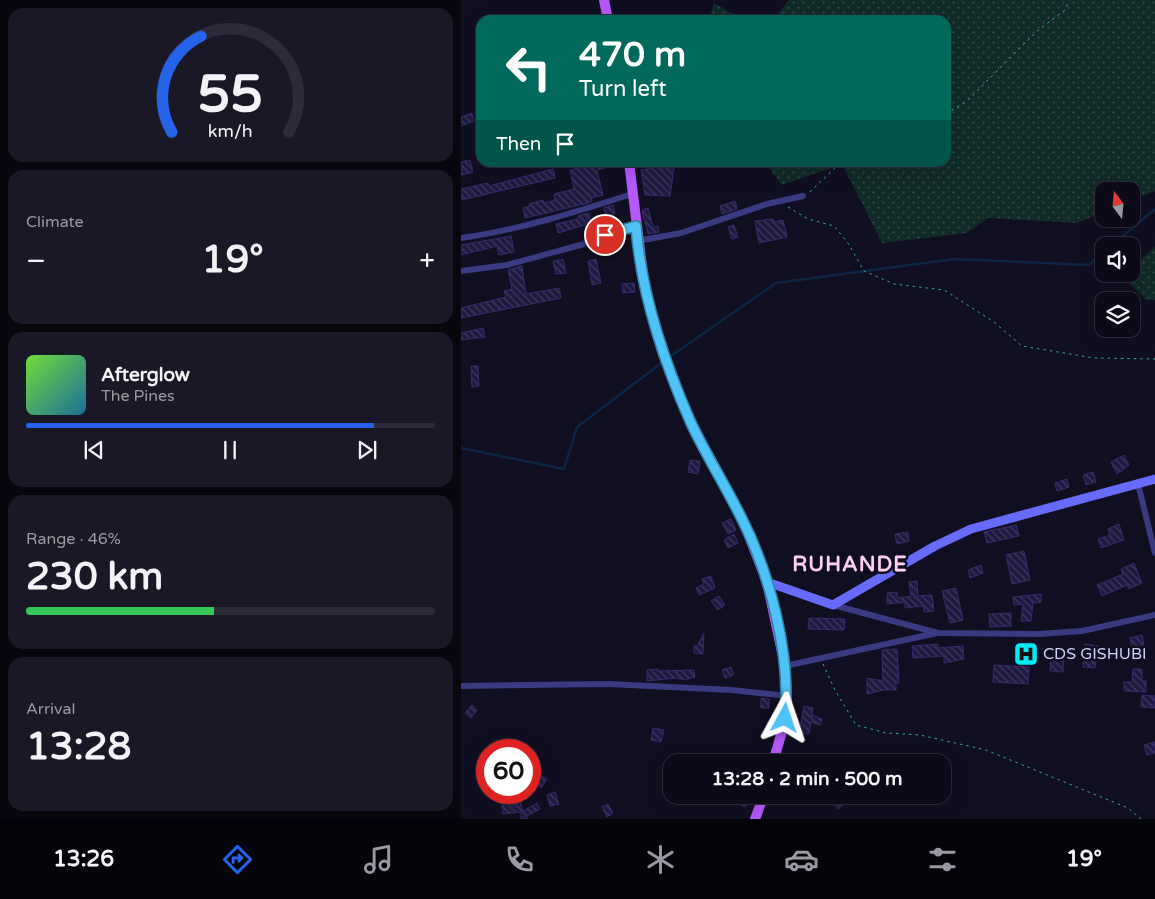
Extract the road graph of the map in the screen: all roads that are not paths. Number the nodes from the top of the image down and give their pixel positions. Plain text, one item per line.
1 (604, 0) edge
2 (607, 15) edge
3 (629, 167) edge
4 (632, 194) junction
5 (803, 196) road end
6 (636, 226) junction
7 (461, 238) edge
8 (637, 241) junction
9 (461, 271) edge
10 (1155, 479) edge
11 (1138, 484) junction
12 (1155, 553) edge
13 (767, 582) junction
14 (833, 605) junction
15 (1155, 615) edge
16 (938, 633) junction
17 (785, 666) junction
18 (461, 686) edge
19 (787, 696) junction
20 (775, 754) edge
21 (761, 804) edge
22 (755, 819) edge

1 - 2 main road
3 - 4 main road
4 - 6 main road
4 - 7 street
5 - 8 street
6 - 8 main road
6 - 9 street
8 - 13 main road
10 - 11 main road
11 - 12 street
11 - 14 main road
13 - 14 main road
13 - 17 main road
14 - 16 street
15 - 16 street
16 - 17 street
17 - 19 main road
18 - 19 street
19 - 20 main road
21 - 22 main road

